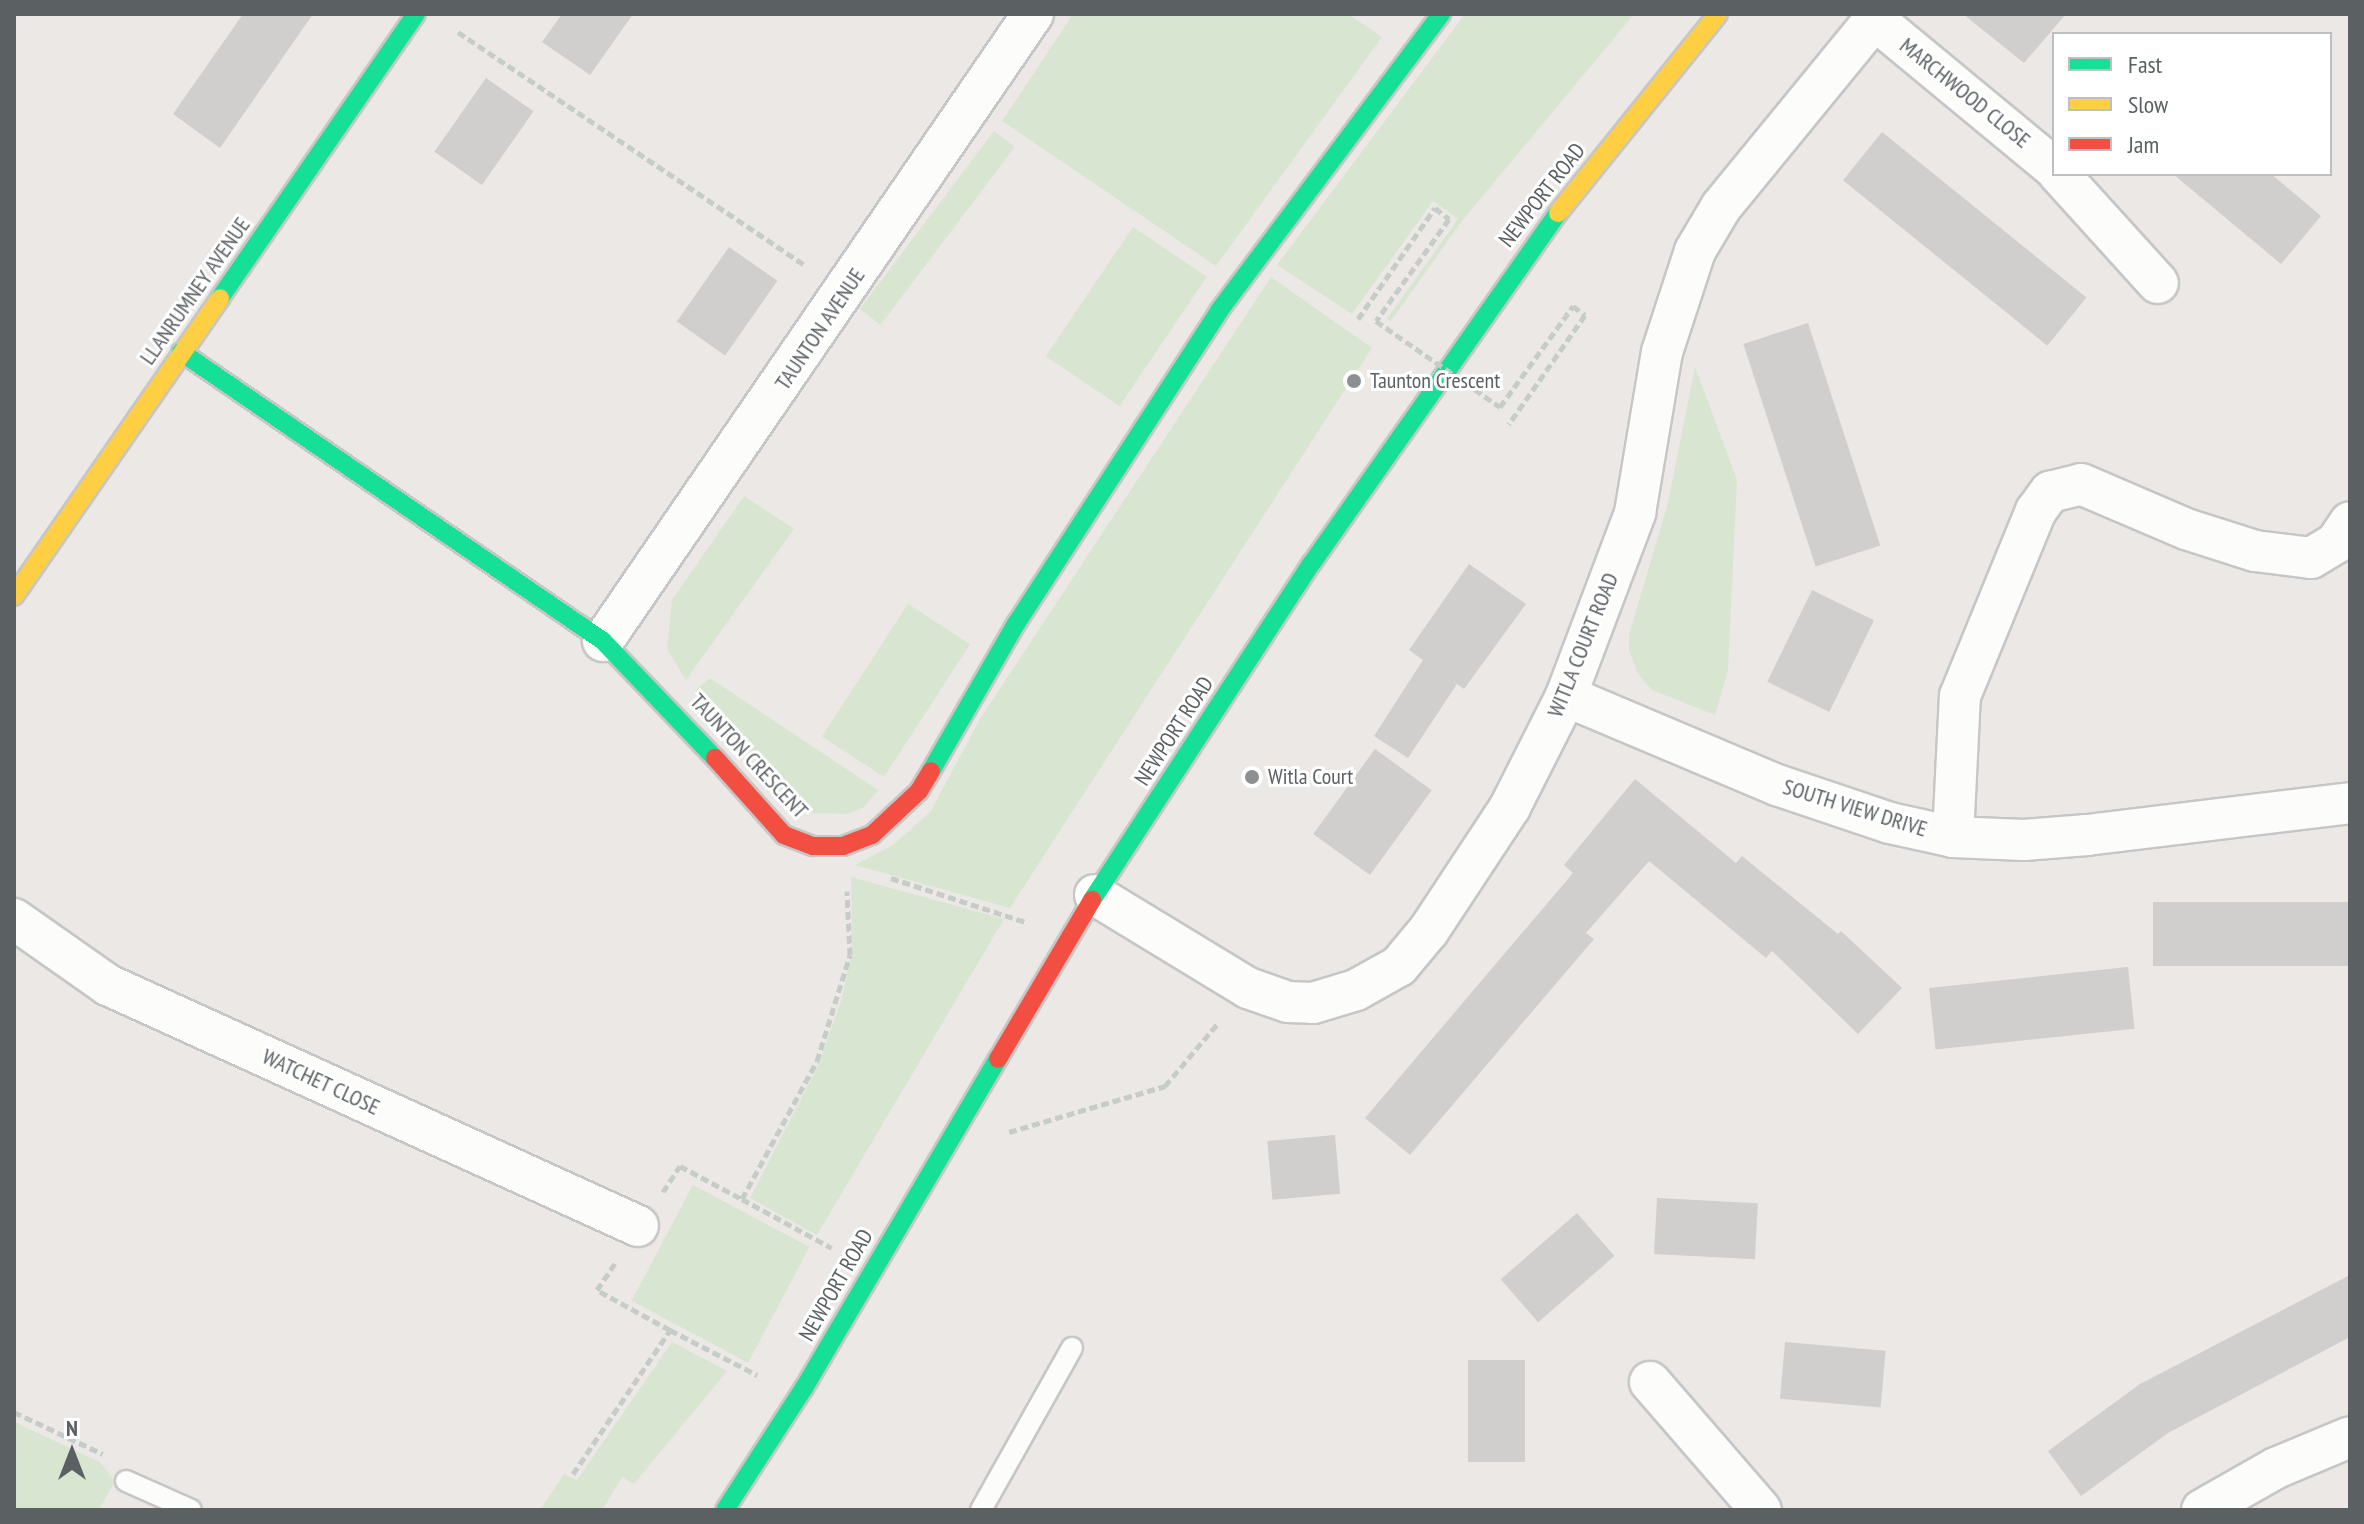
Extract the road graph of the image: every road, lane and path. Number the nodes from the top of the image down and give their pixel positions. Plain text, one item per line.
1 (416, 14) edge
2 (1033, 14) edge
3 (1441, 14) edge
4 (1718, 14) edge
5 (1876, 17) edge
6 (444, 23) dead end
7 (2052, 166) edge
8 (2061, 176) edge
9 (2158, 283) dead end
10 (846, 293) junction
11 (1358, 319) dead end
12 (181, 352) junction
13 (1509, 424) dead end
14 (2350, 522) edge
15 (26, 553) edge
16 (14, 596) edge
17 (603, 641) junction
18 (1566, 696) junction
19 (2350, 803) edge
20 (1953, 837) junction
21 (843, 846) junction
22 (846, 866) junction
23 (1095, 895) junction
24 (14, 919) edge
25 (1066, 942) junction
26 (1248, 988) junction
27 (947, 1151) junction
28 (742, 1199) junction
29 (638, 1226) junction
30 (871, 1270) junction
31 (670, 1330) junction
32 (1072, 1348) dead end
33 (1650, 1382) dead end
34 (804, 1388) junction
35 (14, 1412) edge
36 (2350, 1437) edge
37 (573, 1474) dead end
38 (126, 1481) joint
39 (191, 1510) edge
40 (725, 1510) edge
41 (981, 1510) edge
42 (1761, 1510) edge
43 (2202, 1510) edge

1 - 12 street, LLANRUMNEY AVENUE
2 - 10 street, TAUNTON AVENUE
3 - 21 street
4 - 23 street, NEWPORT ROAD
5 - 7 street, MARCHWOOD CLOSE
5 - 18 street, WITLA COURT ROAD
6 - 10 path
8 - 9 street
10 - 17 street, TAUNTON AVENUE
11 - 13 path, bridge
12 - 15 street, LLANRUMNEY AVENUE
12 - 17 street, TAUNTON CRESCENT
14 - 20 street
15 - 16 street, LLANRUMNEY AVENUE
17 - 21 street, TAUNTON CRESCENT
18 - 20 street, SOUTH VIEW DRIVE
18 - 26 street, WITLA COURT ROAD
19 - 20 street, SOUTH VIEW DRIVE
21 - 22 path
22 - 25 path
22 - 28 path
23 - 25 street, NEWPORT ROAD
23 - 26 street, WITLA COURT ROAD
24 - 29 street, WATCHET CLOSE
25 - 27 street, NEWPORT ROAD
26 - 27 path
27 - 30 street, NEWPORT ROAD
28 - 29 path
28 - 30 path
29 - 31 path
30 - 34 street, NEWPORT ROAD
31 - 34 path
31 - 37 path
32 - 41 lane
33 - 42 street
34 - 40 street, NEWPORT ROAD
35 - 38 path
36 - 43 street
38 - 39 lane

